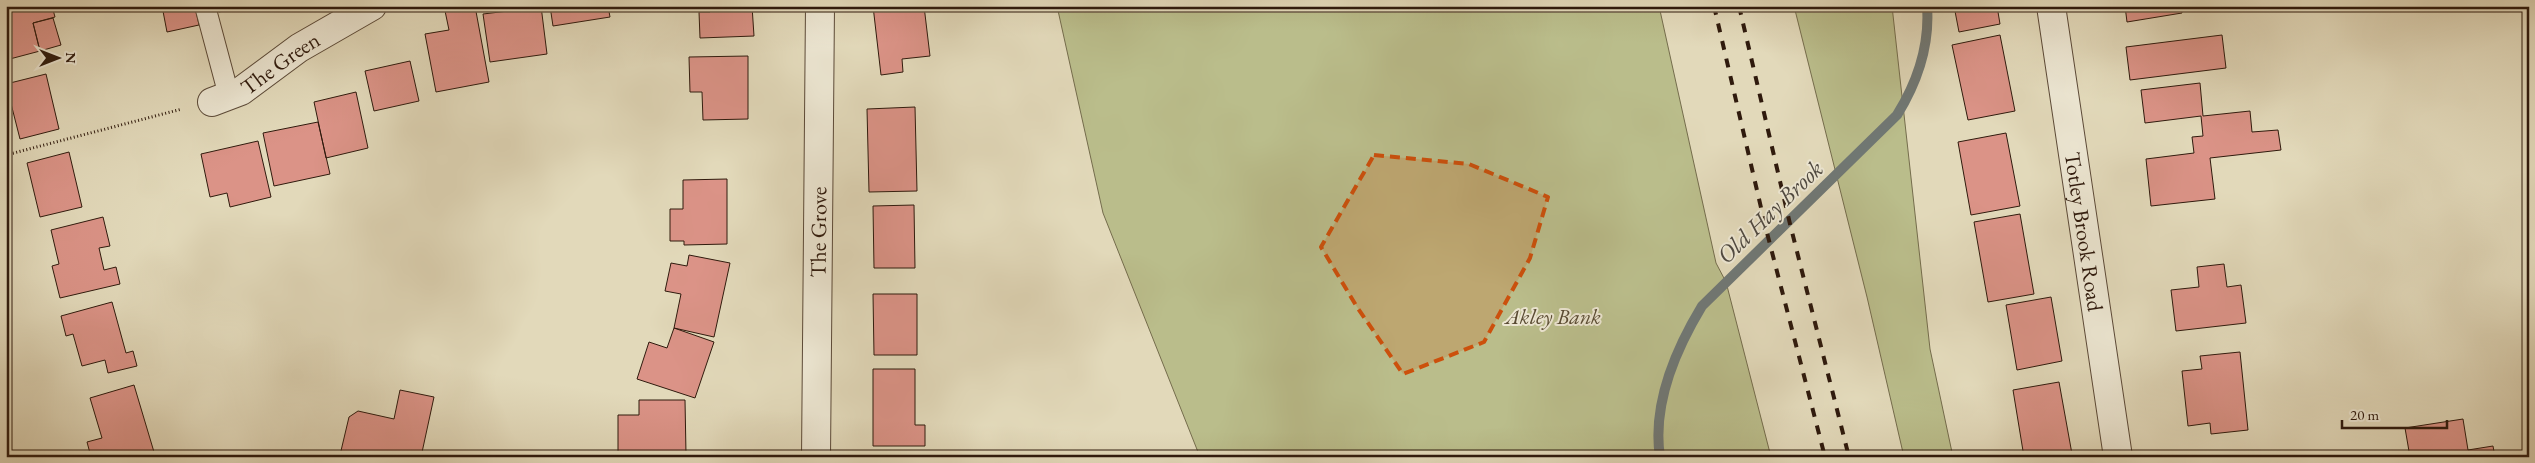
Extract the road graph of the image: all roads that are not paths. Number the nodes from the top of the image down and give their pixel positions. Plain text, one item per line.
1 (205, 6) edge
2 (372, 6) edge
3 (820, 6) edge
4 (2051, 6) edge
5 (220, 99) joint
6 (816, 457) edge
7 (2118, 457) edge

1 - 5 lane
2 - 5 street, The Green
3 - 6 street, The Grove
4 - 7 street, Totley Brook Road

